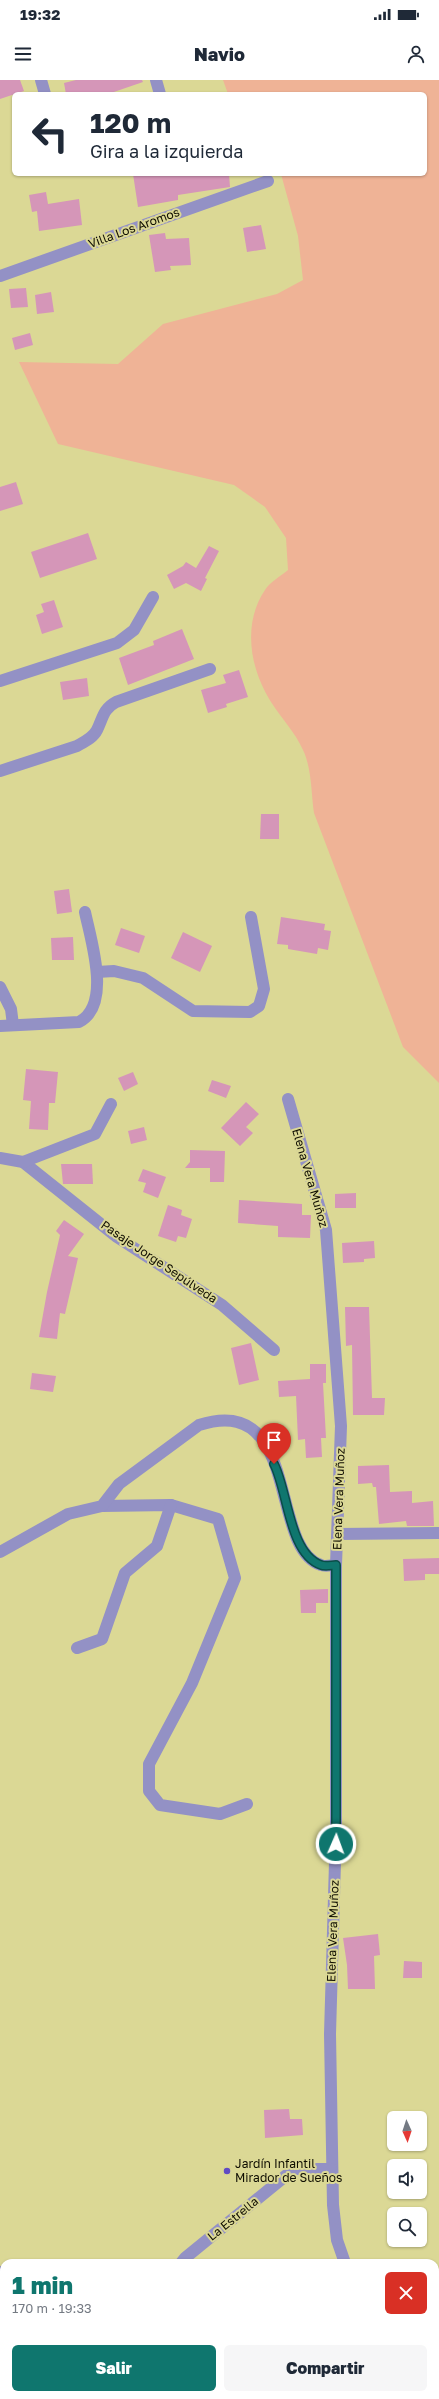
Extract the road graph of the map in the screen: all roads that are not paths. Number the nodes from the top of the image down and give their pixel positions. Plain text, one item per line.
1 (41, 80) edge
2 (156, 80) edge
3 (45, 92) edge
4 (159, 92) edge
5 (268, 181) dead end
6 (0, 276) edge
7 (153, 597) dead end
8 (210, 669) dead end
9 (0, 681) edge
10 (0, 771) edge
11 (85, 912) dead end
12 (251, 917) dead end
13 (97, 972) junction
14 (0, 988) edge
15 (13, 1025) junction
16 (0, 1026) edge
17 (288, 1099) dead end
18 (111, 1104) dead end
19 (0, 1158) edge
20 (23, 1162) junction
21 (274, 1350) dead end
22 (102, 1506) junction
23 (171, 1506) junction
24 (439, 1533) edge
25 (338, 1534) junction
26 (0, 1552) edge
27 (336, 1565) junction
28 (77, 1648) dead end
29 (247, 1804) dead end
30 (331, 2169) junction
31 (183, 2259) edge
32 (344, 2259) edge

1 - 3 street
2 - 4 street
5 - 6 street, Villa Los Aromos
7 - 9 street
8 - 10 street
11 - 13 street
12 - 13 street
13 - 15 street
14 - 15 street
15 - 16 street
17 - 25 street, Elena Vera Muñoz
18 - 20 street
19 - 20 street, Pasaje Jorge Sepúlveda
20 - 21 street, Pasaje Jorge Sepúlveda
22 - 23 street
22 - 26 street
22 - 27 street
23 - 28 street
23 - 29 street
24 - 25 street
25 - 27 street, Elena Vera Muñoz
27 - 30 street, Elena Vera Muñoz
30 - 31 street, La Estrella
30 - 32 street, Elena Vera Muñoz

